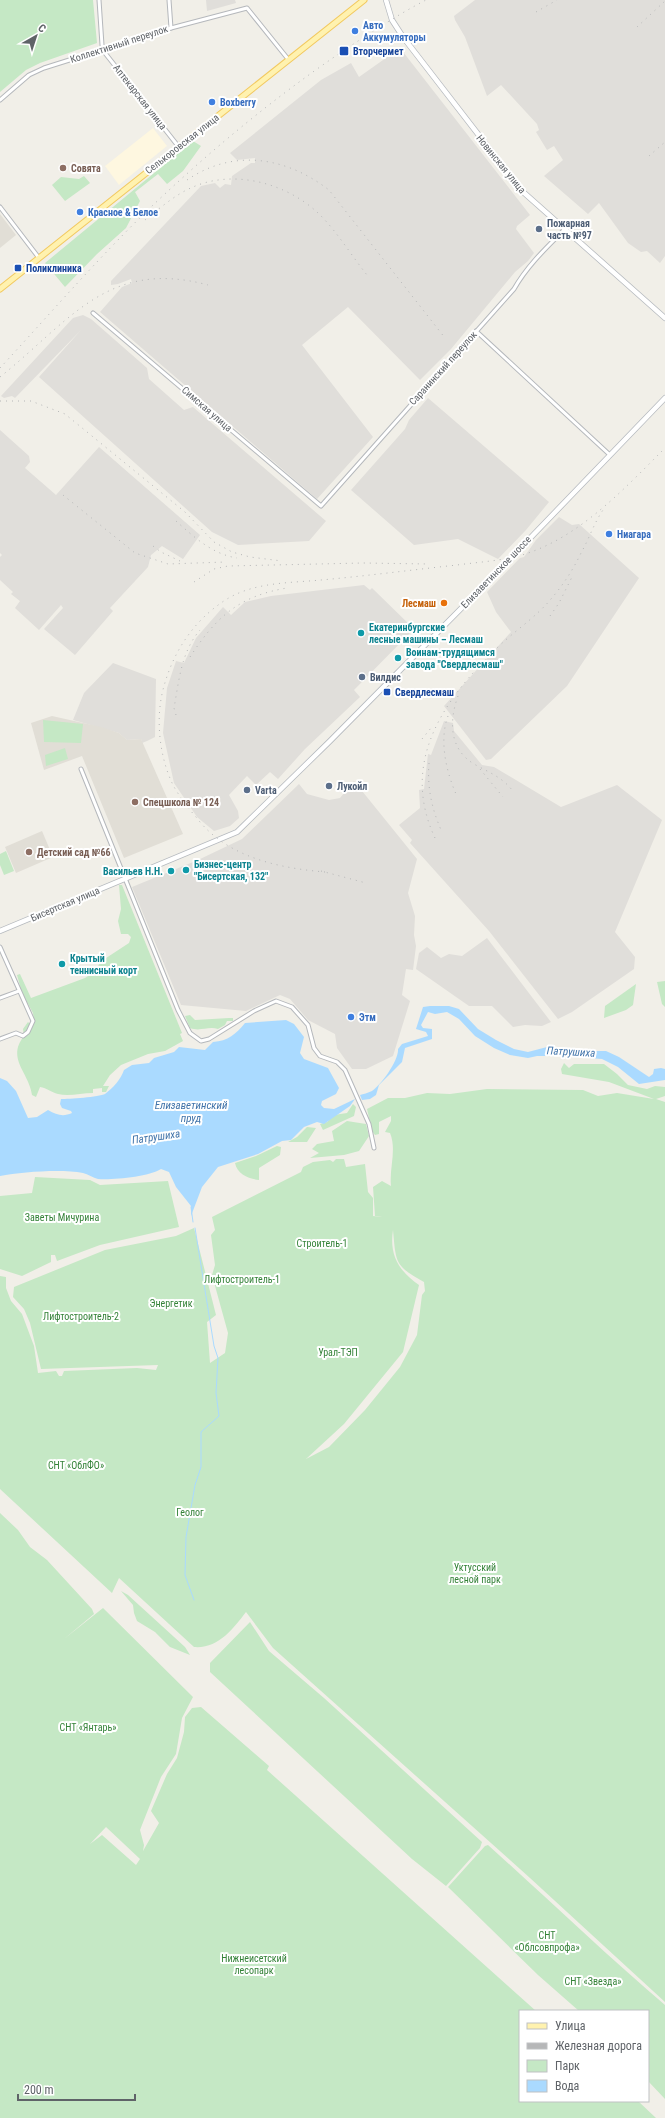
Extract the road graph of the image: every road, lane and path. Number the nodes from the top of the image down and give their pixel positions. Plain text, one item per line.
1 (99, 0) edge
2 (169, 0) edge
3 (364, 0) edge
4 (382, 0) edge
5 (386, 0) edge
6 (387, 6) junction
7 (171, 28) junction
8 (104, 49) junction
9 (288, 59) junction
10 (0, 100) edge
11 (178, 146) junction
12 (0, 207) edge
13 (564, 230) junction
14 (39, 258) junction
15 (0, 289) edge
16 (93, 313) dead end
17 (665, 318) edge
18 (476, 331) junction
19 (665, 398) edge
20 (610, 455) junction
21 (321, 506) joint
22 (81, 769) dead end
23 (218, 841) joint
24 (126, 878) junction
25 (0, 931) edge
26 (0, 947) edge
27 (19, 991) junction
28 (0, 998) edge
29 (0, 1039) edge
30 (374, 1148) dead end

1 - 8 street
2 - 7 street
3 - 9 main road, Селькоровская улица
4 - 6 main road
5 - 6 main road, Новинская улица
6 - 13 main road, Новинская улица
7 - 8 street, Коллективный переулок
7 - 9 street, Коллективный переулок
8 - 10 street, Коллективный переулок
8 - 11 street, Аптекарская улица
9 - 11 main road, Селькоровская улица
11 - 14 main road, Селькоровская улица
12 - 14 street
13 - 17 main road, Новинская улица
13 - 18 street, Саранинский переулок
14 - 15 main road, Селькоровская улица
16 - 21 street, Симская улица
18 - 20 street
18 - 21 street, Саранинский переулок
19 - 20 main road, Елизаветинское шоссе
20 - 23 main road, Елизаветинское шоссе
22 - 24 street
23 - 24 main road, Бисертская улица
24 - 25 main road, Бисертская улица
24 - 30 street
26 - 27 street
27 - 28 street
27 - 29 street

